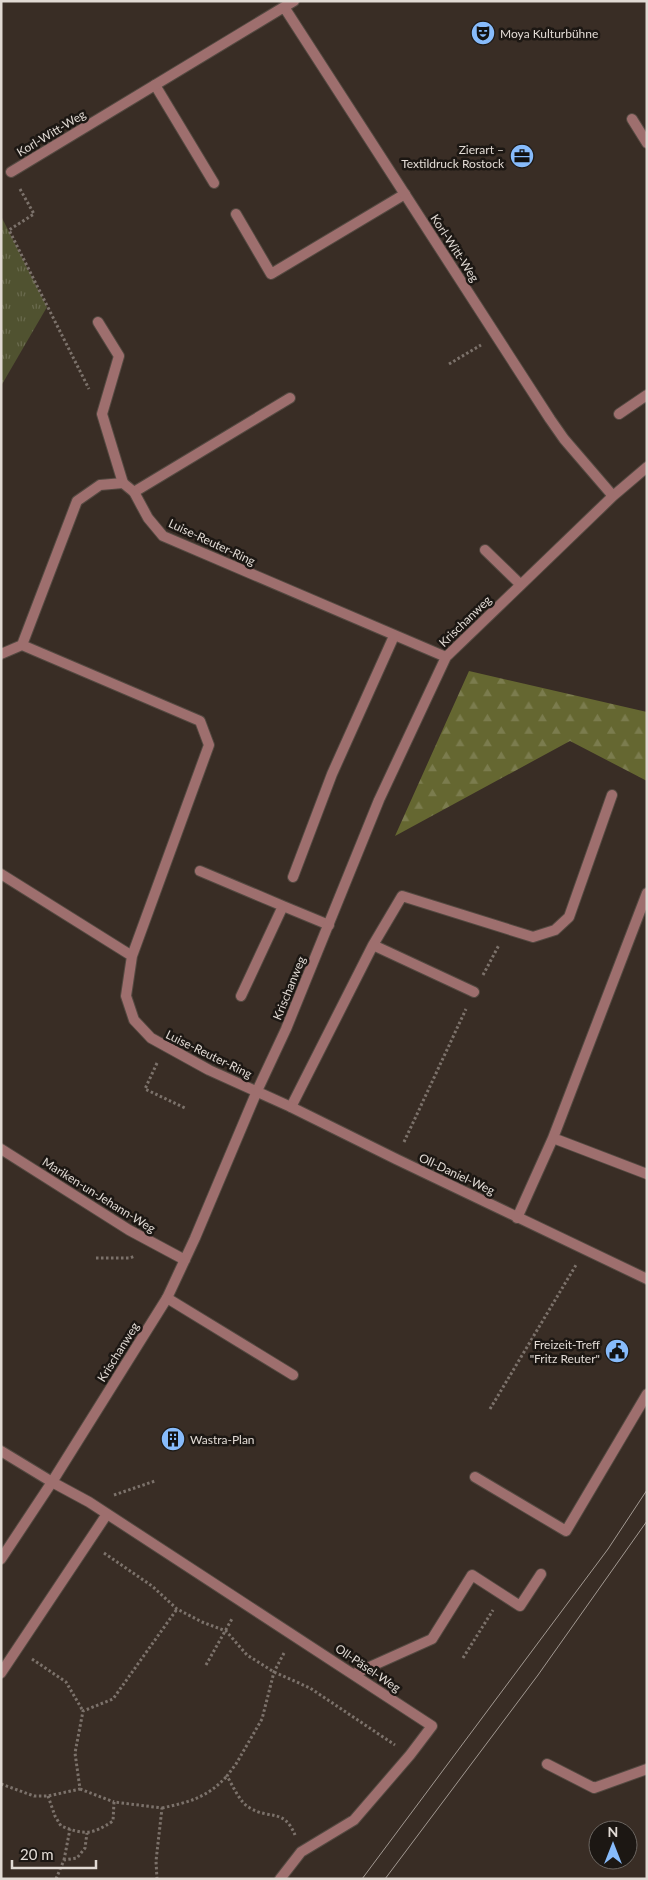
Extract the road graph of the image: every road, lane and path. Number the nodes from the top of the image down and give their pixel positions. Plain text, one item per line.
1 (294, 1) edge
2 (284, 7) junction
3 (155, 85) junction
4 (632, 119) dead end
5 (647, 143) edge
6 (10, 172) joint
7 (214, 183) dead end
8 (405, 194) junction
9 (236, 214) dead end
10 (98, 322) dead end
11 (474, 349) dead end
12 (449, 364) dead end
13 (647, 395) edge
14 (290, 398) dead end
15 (102, 414) junction
16 (619, 414) dead end
17 (647, 467) edge
18 (123, 483) junction
19 (134, 492) junction
20 (613, 496) junction
21 (485, 550) dead end
22 (520, 584) junction
23 (394, 636) junction
24 (22, 645) junction
25 (1, 654) edge
26 (446, 656) junction
27 (612, 794) dead end
28 (200, 872) dead end
29 (1, 874) edge
30 (293, 877) dead end
31 (647, 893) edge
32 (283, 906) junction
33 (329, 925) junction
34 (507, 928) junction
35 (373, 945) junction
36 (132, 956) junction
37 (474, 992) junction
38 (241, 996) dead end
39 (164, 1046) junction
40 (257, 1091) junction
41 (291, 1106) junction
42 (185, 1108) dead end
43 (553, 1138) junction
44 (1, 1149) edge
45 (396, 1159) junction
46 (647, 1174) edge
47 (517, 1218) junction
48 (158, 1246) junction
49 (581, 1247) junction
50 (96, 1258) dead end
51 (184, 1260) junction
52 (647, 1279) edge
53 (167, 1298) junction
54 (293, 1375) dead end
55 (647, 1394) edge
56 (490, 1409) dead end
57 (1, 1450) edge
58 (475, 1477) dead end
59 (52, 1482) junction
60 (155, 1482) dead end
61 (89, 1502) junction
62 (107, 1514) junction
63 (88, 1541) junction
64 (1, 1559) edge
65 (541, 1574) dead end
66 (502, 1594) junction
67 (242, 1601) junction
68 (177, 1609) junction
69 (226, 1631) junction
70 (294, 1635) junction
71 (17, 1650) junction
72 (463, 1658) dead end
73 (206, 1665) dead end
74 (274, 1672) junction
75 (1, 1673) edge
76 (354, 1674) junction
77 (83, 1711) junction
78 (410, 1755) junction
79 (547, 1764) dead end
80 (647, 1769) edge
81 (227, 1776) junction
82 (1, 1784) edge
83 (80, 1789) junction
84 (48, 1796) junction
85 (114, 1802) junction
86 (162, 1808) junction
87 (70, 1829) junction
88 (87, 1833) junction
89 (301, 1852) junction
90 (64, 1860) junction
91 (56, 1879) edge
92 (157, 1879) edge
93 (280, 1879) edge

1 - 2 street, Korl-Witt-Weg
2 - 3 street, Korl-Witt-Weg
2 - 8 street, Korl-Witt-Weg
3 - 6 street, Korl-Witt-Weg
3 - 7 street
4 - 5 street
6 - 15 path
8 - 9 street
8 - 20 street, Korl-Witt-Weg
10 - 15 street
11 - 12 path
13 - 16 street
14 - 19 street
15 - 18 street
17 - 20 street, Krischanweg
18 - 19 street, Luise-Reuter-Ring
18 - 24 street
19 - 23 street, Luise-Reuter-Ring
20 - 22 street, Krischanweg
21 - 22 street
22 - 26 street, Krischanweg
23 - 26 street, Luise-Reuter-Ring
23 - 30 street
24 - 25 street
24 - 36 street, Luise-Reuter-Ring
26 - 33 street, Krischanweg
27 - 34 street
28 - 32 street
29 - 36 street
31 - 43 street
32 - 33 street
32 - 38 street
33 - 40 street, Krischanweg
34 - 35 street
34 - 37 path
35 - 37 street
35 - 41 street
36 - 39 street, Luise-Reuter-Ring
37 - 45 path
39 - 40 street, Luise-Reuter-Ring
39 - 42 path
40 - 41 street, Oll-Daniel-Weg
40 - 51 street, Krischanweg
41 - 45 street, Oll-Daniel-Weg
43 - 46 street
43 - 47 street
44 - 48 street, Mariken-un-Jehann-Weg
45 - 47 street, Oll-Daniel-Weg
47 - 49 street, Oll-Daniel-Weg
48 - 50 path
48 - 51 street, Mariken-un-Jehann-Weg
49 - 52 street, Oll-Daniel-Weg
49 - 56 path
51 - 53 street, Krischanweg
53 - 54 street
53 - 59 street, Krischanweg
55 - 58 street
57 - 59 street, Oll-Päsel-Weg
59 - 61 street, Oll-Päsel-Weg
59 - 64 street, Krischanweg
60 - 61 path
61 - 62 street, Oll-Päsel-Weg
62 - 63 street
62 - 67 street, Oll-Päsel-Weg
63 - 68 path
63 - 71 street
65 - 66 street
66 - 72 path
66 - 76 street
67 - 69 path
67 - 70 street, Oll-Päsel-Weg
68 - 69 path
68 - 77 path
69 - 73 path
69 - 74 path
70 - 74 path
70 - 76 street, Oll-Päsel-Weg
71 - 75 street
71 - 77 path
74 - 78 path
74 - 81 path
76 - 78 street, Oll-Päsel-Weg
77 - 83 path
78 - 89 street, Oll-Päsel-Weg
79 - 80 street
81 - 86 path
81 - 89 path
82 - 84 path
83 - 84 path
83 - 85 path
84 - 87 path
85 - 86 path
85 - 88 path
86 - 92 path
87 - 88 path
87 - 90 path
88 - 90 path
89 - 93 street, Oll-Päsel-Weg
90 - 91 path

